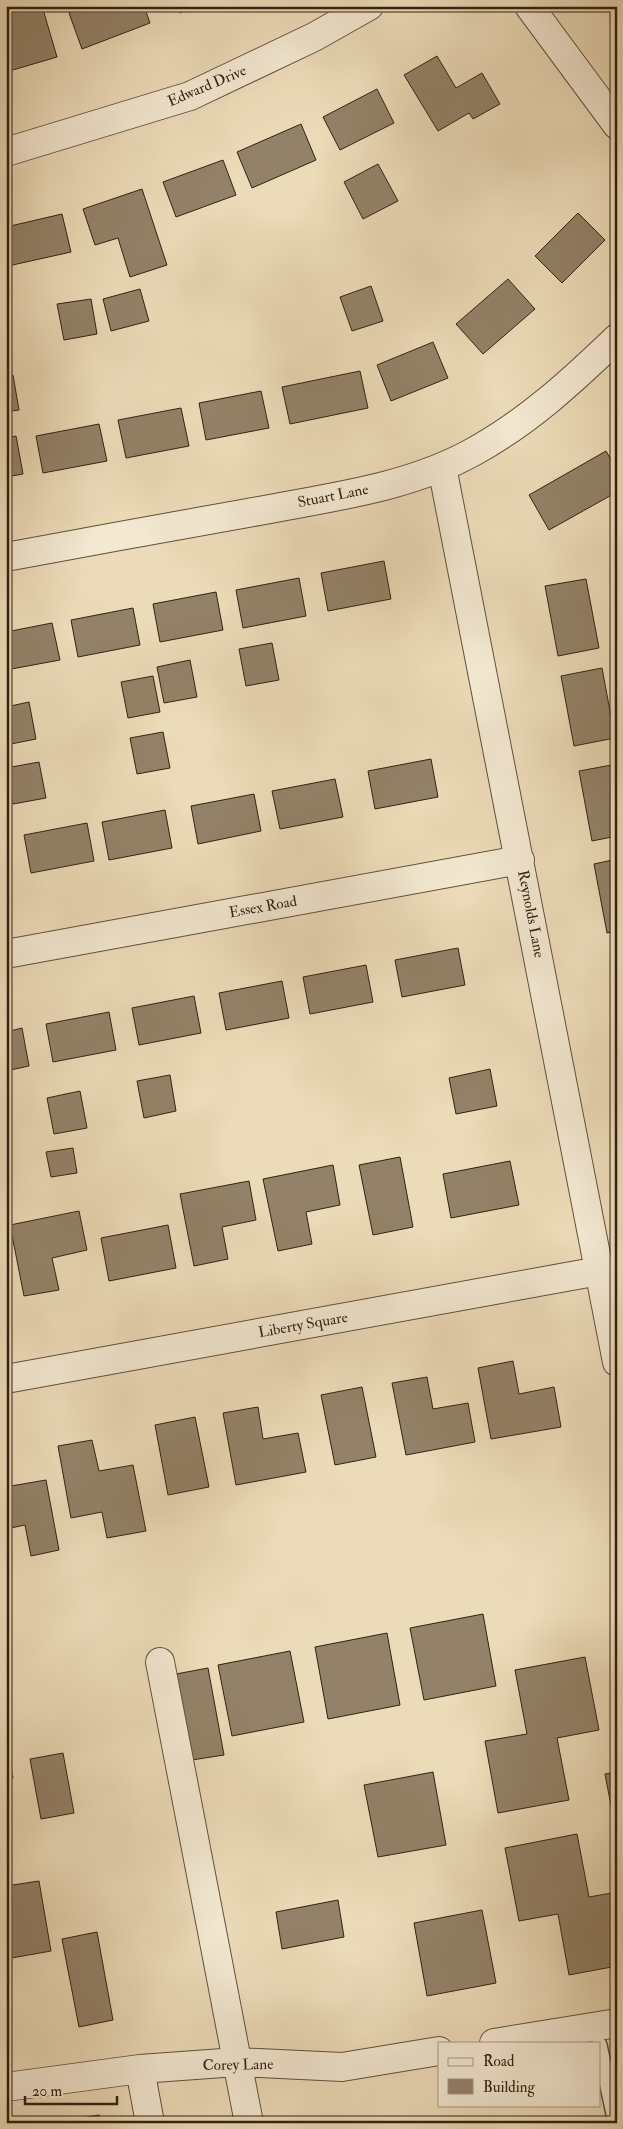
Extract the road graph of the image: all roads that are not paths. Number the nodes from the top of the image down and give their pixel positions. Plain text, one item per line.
1 (369, 6) edge
2 (529, 6) edge
3 (617, 125) edge
4 (6, 152) edge
5 (617, 338) edge
6 (442, 467) junction
7 (6, 557) edge
8 (520, 860) junction
9 (6, 954) edge
10 (600, 1271) junction
11 (617, 1362) edge
12 (6, 1379) edge
13 (160, 1662) dead end
14 (603, 2034) edge
15 (506, 2042) edge
16 (438, 2052) edge
17 (237, 2062) junction
18 (140, 2069) junction
19 (6, 2087) edge
20 (150, 2123) edge
21 (250, 2123) edge
22 (616, 2123) edge

1 - 4 street, Edward Drive
2 - 3 street
5 - 6 street, Stuart Lane
6 - 7 street, Stuart Lane
6 - 8 street, Reynolds Lane
8 - 9 street, Essex Road
8 - 10 street, Reynolds Lane
10 - 11 street, Reynolds Lane
10 - 12 street, Liberty Square
13 - 17 street
14 - 15 street
14 - 22 lane
16 - 17 street, Corey Lane
17 - 18 street, Corey Lane
17 - 21 street
18 - 19 street, Corey Lane
18 - 20 street

